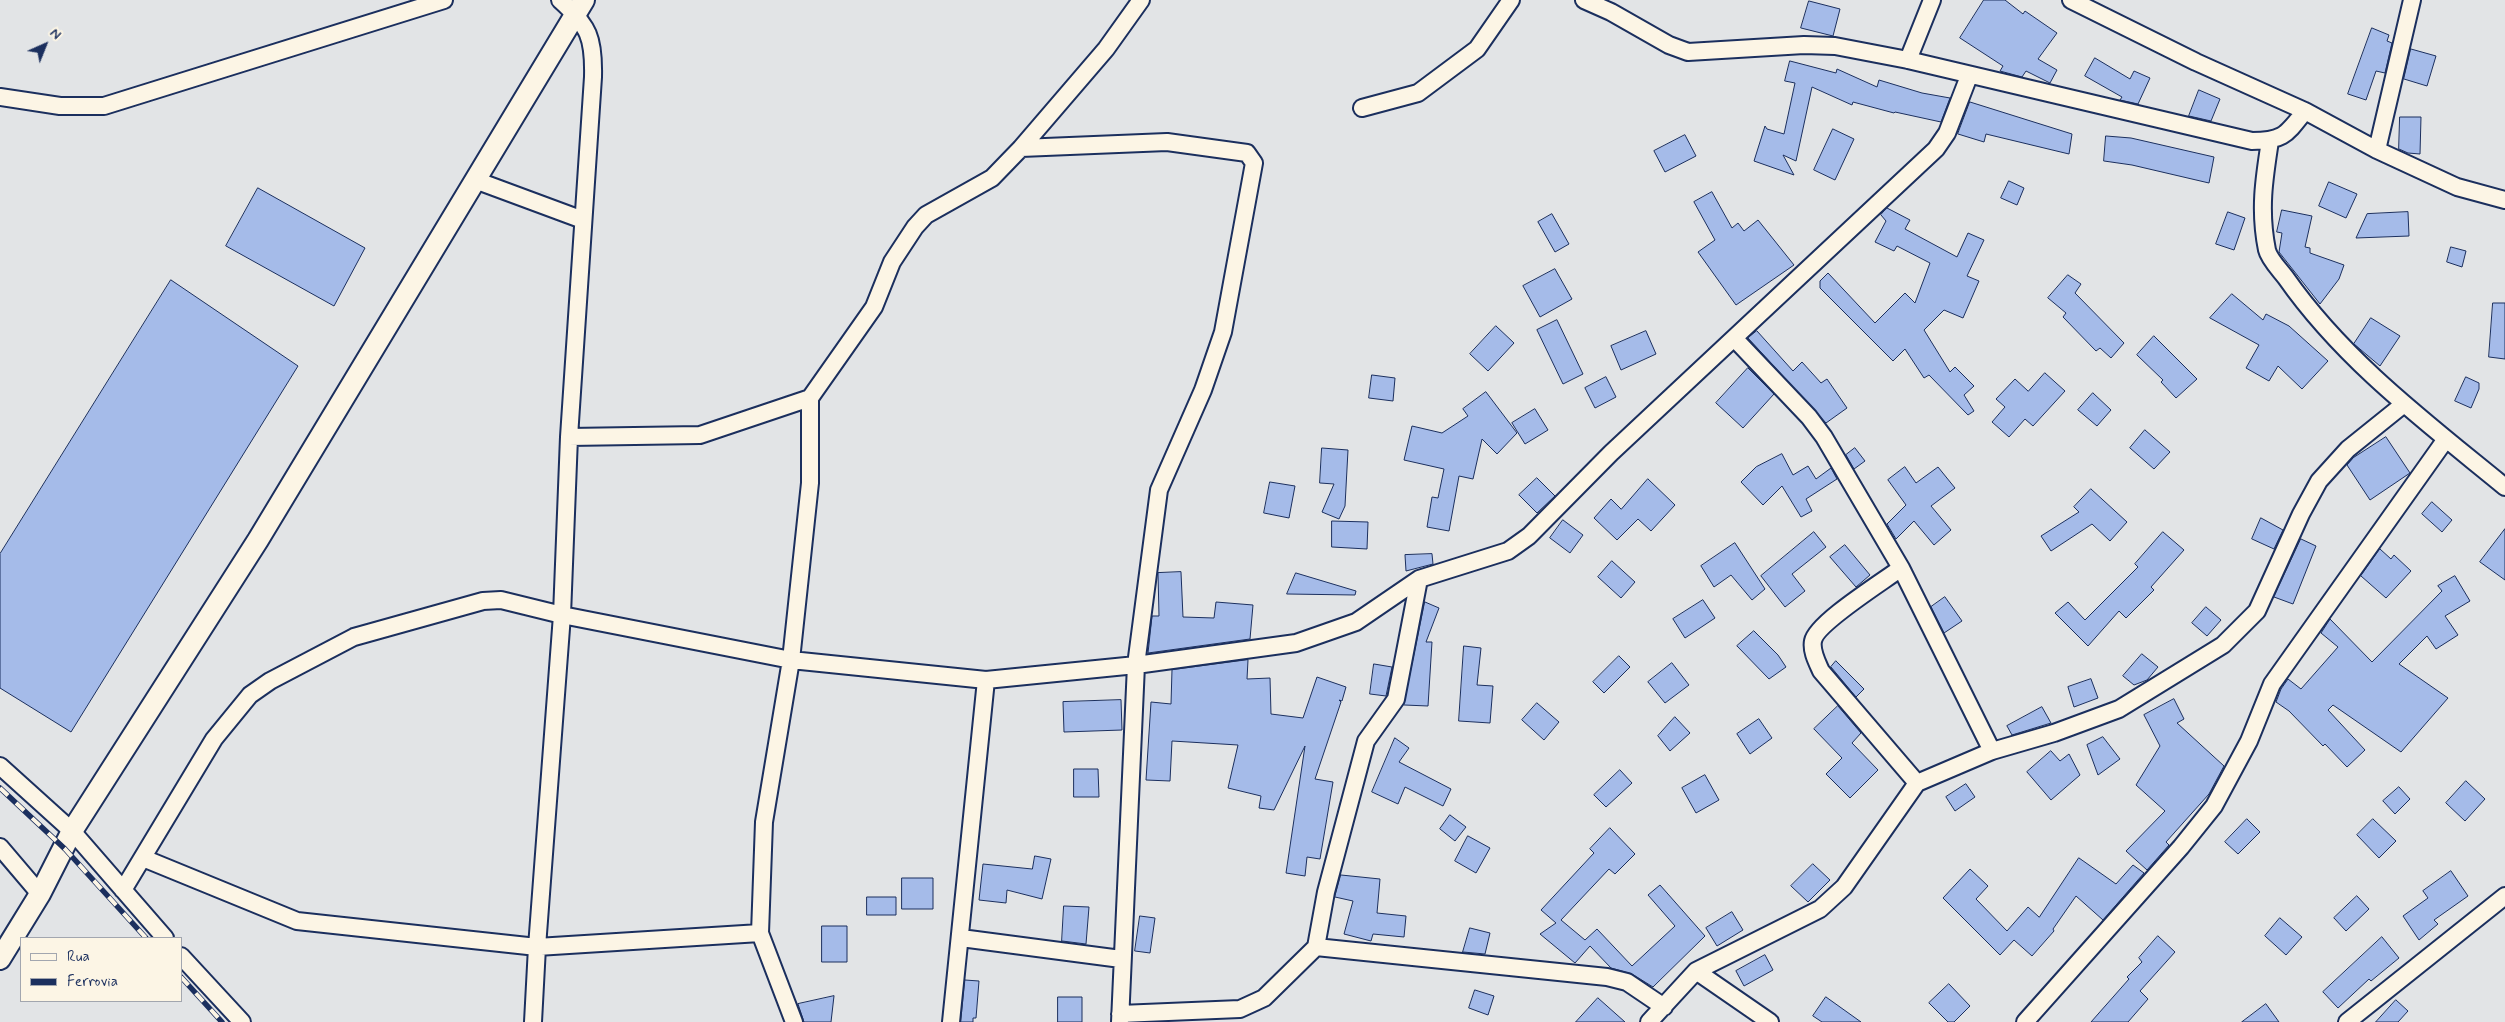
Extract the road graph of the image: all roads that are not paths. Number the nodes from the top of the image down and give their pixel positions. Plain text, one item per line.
1 (444, 0) edge
2 (560, 0) edge
3 (1141, 0) edge
4 (1511, 0) edge
5 (1584, 0) edge
6 (1932, 0) edge
7 (2071, 0) edge
8 (2412, 0) edge
9 (580, 7) edge
10 (1908, 60) junction
11 (1969, 76) junction
12 (0, 97) edge
13 (1362, 108) dead end
14 (2305, 111) junction
15 (2270, 141) junction
16 (1021, 148) junction
17 (2377, 150) junction
18 (475, 180) junction
19 (2505, 200) edge
20 (583, 220) junction
21 (1734, 338) junction
22 (810, 398) junction
23 (2404, 404) junction
24 (569, 437) junction
25 (2446, 439) junction
26 (2505, 487) edge
27 (1901, 568) junction
28 (1419, 579) junction
29 (562, 614) junction
30 (791, 660) junction
31 (1136, 665) junction
32 (986, 680) junction
33 (1992, 752) junction
34 (0, 766) edge
35 (1917, 783) junction
36 (72, 831) junction
37 (0, 847) edge
38 (143, 858) junction
39 (123, 890) junction
40 (40, 894) junction
41 (2505, 896) edge
42 (760, 933) junction
43 (164, 937) edge
44 (961, 938) junction
45 (537, 947) junction
46 (1316, 947) junction
47 (182, 957) edge
48 (0, 959) edge
49 (1121, 959) junction
50 (1696, 971) junction
51 (1664, 1007) junction
52 (1120, 1018) edge
53 (242, 1022) edge
54 (533, 1022) edge
55 (794, 1022) edge
56 (951, 1022) edge
57 (1649, 1022) edge
58 (1770, 1022) edge
59 (2025, 1022) edge
60 (2347, 1022) edge

1 - 12 street
2 - 9 street
3 - 16 street
4 - 13 street
5 - 10 street
6 - 10 street
7 - 14 street
8 - 17 street
9 - 18 street
9 - 20 street
10 - 11 street
11 - 15 street
11 - 21 street
14 - 15 street
14 - 17 street
15 - 23 street
16 - 22 street
16 - 31 street
17 - 19 street
18 - 20 street
18 - 36 street
20 - 24 street
21 - 27 street
21 - 28 street
22 - 24 street
22 - 30 street
23 - 25 street
23 - 33 street
24 - 29 street
25 - 26 street
25 - 59 street
27 - 33 street
27 - 35 street
28 - 31 street
28 - 46 street
29 - 30 street
29 - 38 street
29 - 45 street
30 - 32 street
30 - 42 street
31 - 32 street
31 - 49 street
32 - 44 street
33 - 35 street
34 - 36 street
35 - 50 street
36 - 39 street
36 - 40 street
37 - 40 street
38 - 39 street
38 - 45 street
39 - 43 street
40 - 48 street
41 - 60 street
42 - 45 street
42 - 55 street
44 - 49 street
44 - 56 street
45 - 54 street
46 - 51 street
46 - 52 street
47 - 53 street
49 - 52 street
50 - 51 street
50 - 58 street
51 - 57 street

